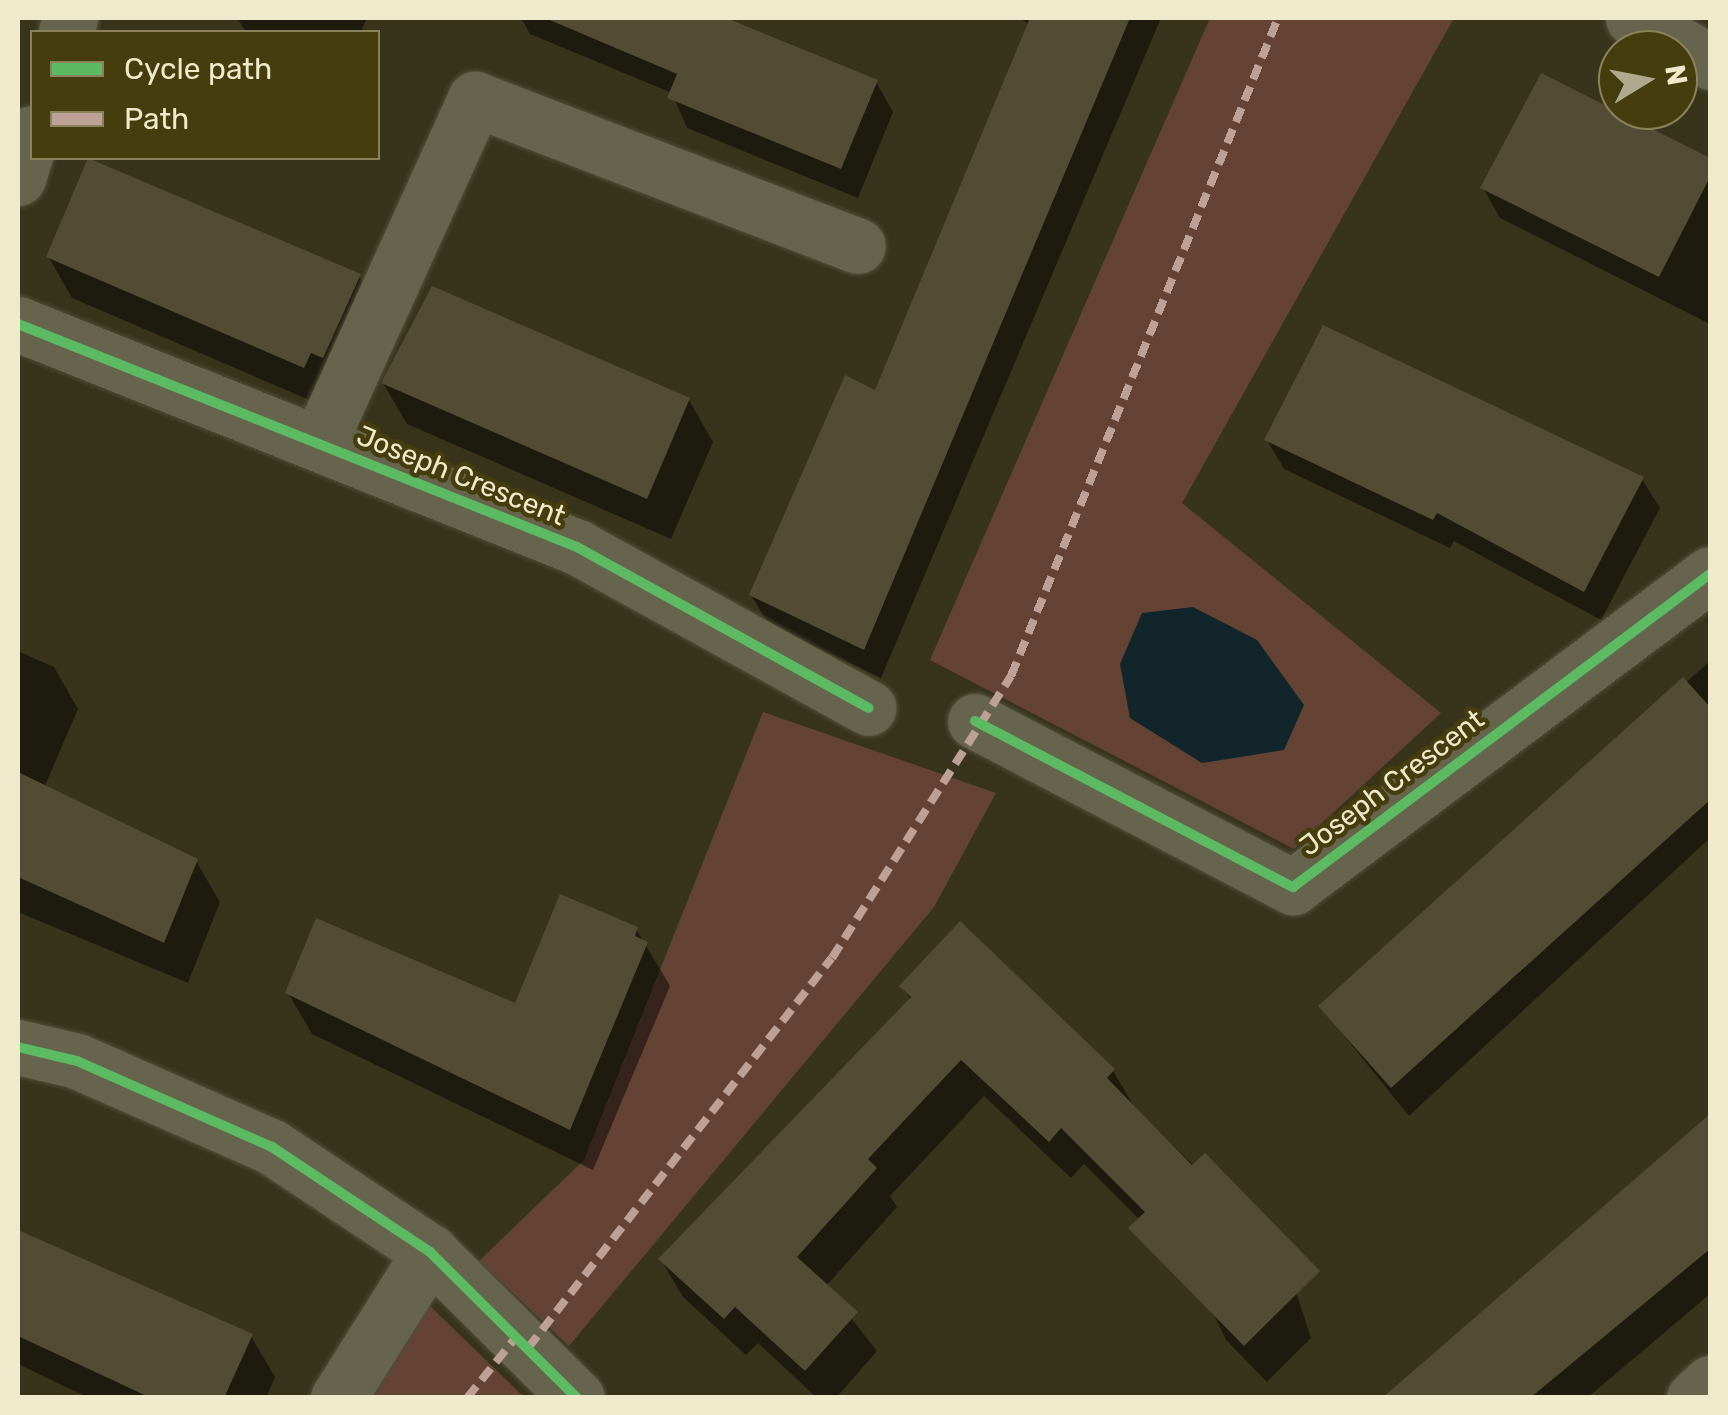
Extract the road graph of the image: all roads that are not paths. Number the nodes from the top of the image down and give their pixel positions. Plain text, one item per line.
1 (1633, 18) edge
2 (1710, 62) edge
3 (30, 139) edge
4 (18, 178) edge
5 (858, 246) dead end
6 (18, 324) edge
7 (320, 443) junction
8 (1710, 574) edge
9 (869, 708) dead end
10 (974, 721) dead end
11 (18, 1048) edge
12 (430, 1252) junction
13 (1710, 1383) edge
14 (338, 1398) edge
15 (577, 1398) edge
16 (1694, 1398) edge

1 - 2 street
3 - 4 street
5 - 7 street
6 - 7 street, Joseph Crescent
7 - 9 street, Joseph Crescent
8 - 10 street, Joseph Crescent
11 - 12 street
12 - 14 street
12 - 15 street
13 - 16 street

